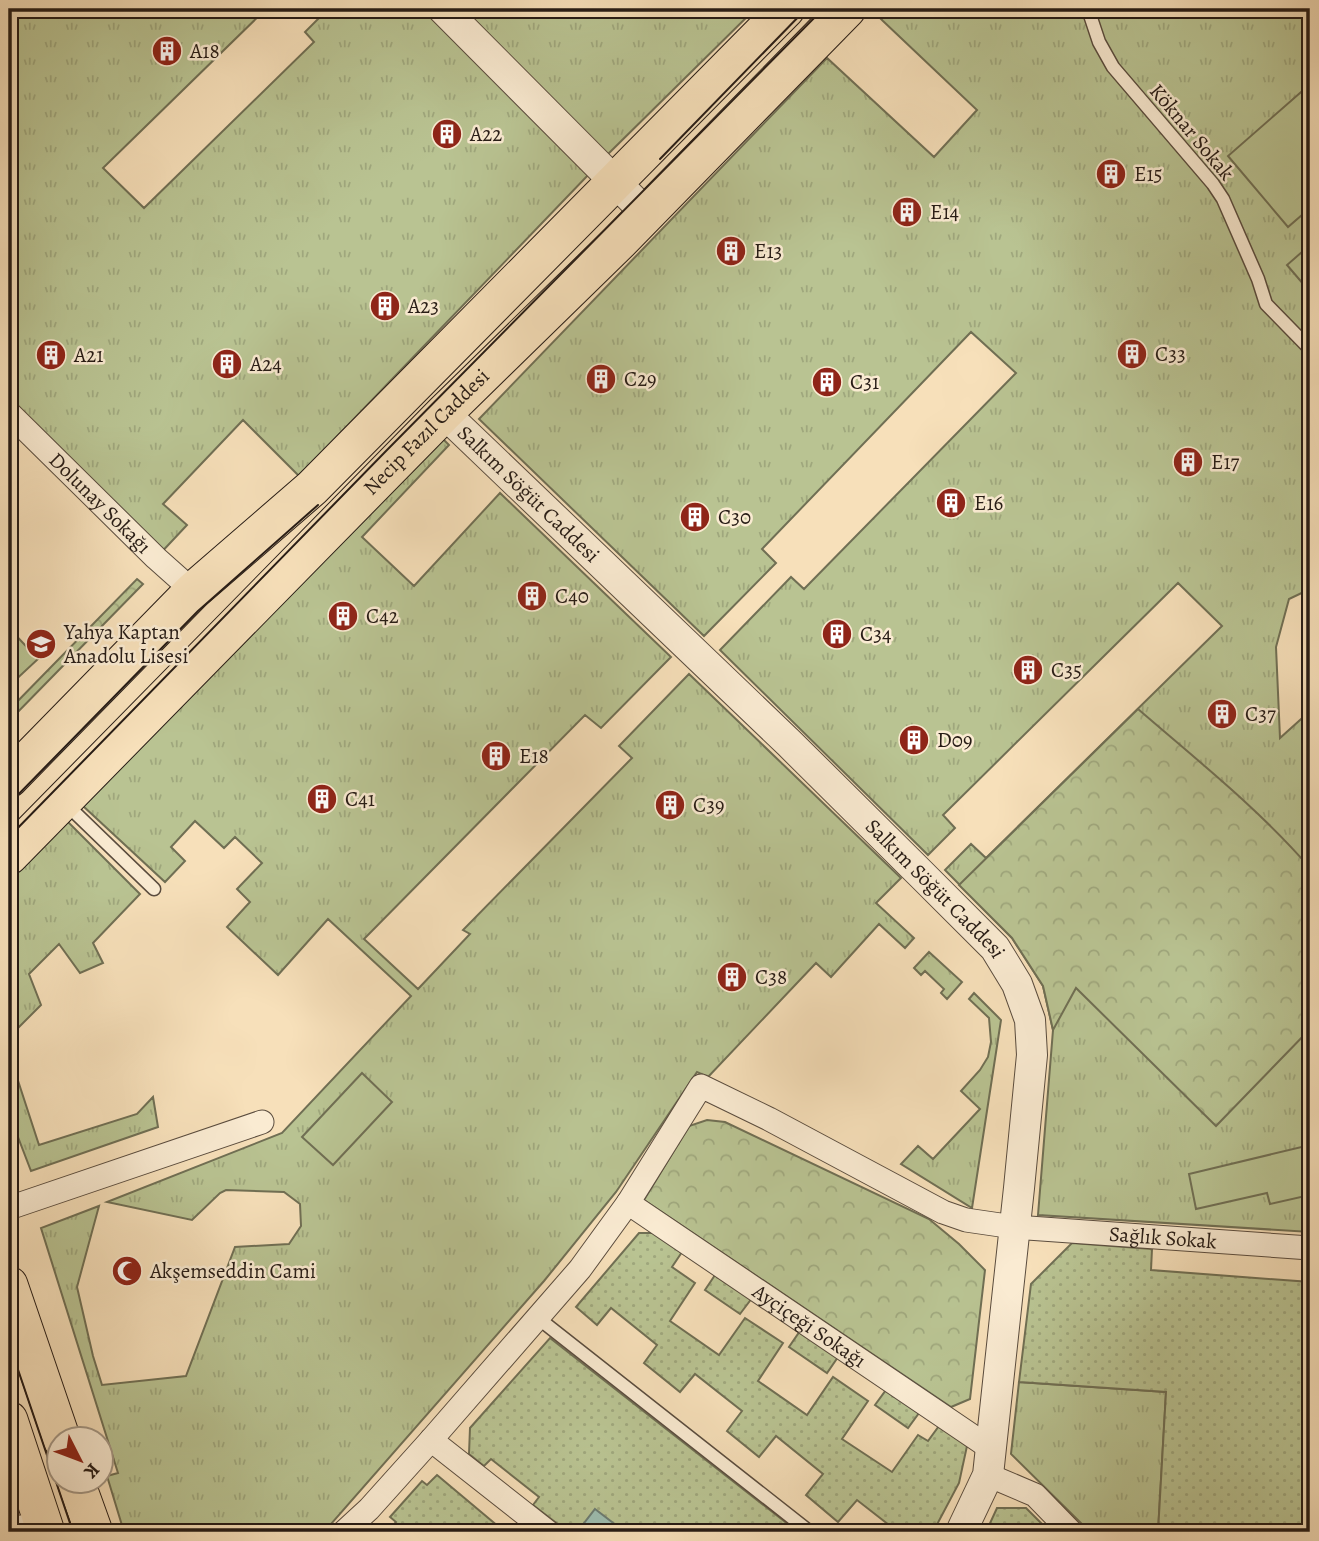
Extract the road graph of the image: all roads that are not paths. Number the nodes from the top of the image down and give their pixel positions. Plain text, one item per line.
1 (443, 9) edge
2 (786, 9) edge
3 (847, 9) edge
4 (1088, 9) edge
5 (614, 182) junction
6 (647, 214) junction
7 (1310, 349) edge
8 (9, 413) edge
9 (444, 413) junction
10 (193, 591) junction
11 (9, 779) edge
12 (63, 801) junction
13 (9, 856) edge
14 (154, 889) dead end
15 (262, 1122) dead end
16 (628, 1203) junction
17 (9, 1208) edge
18 (1014, 1227) junction
19 (1310, 1248) edge
20 (9, 1285) edge
21 (538, 1318) junction
22 (9, 1420) edge
23 (57, 1426) edge
24 (431, 1440) junction
25 (989, 1462) junction
26 (81, 1496) edge
27 (33, 1528) edge
28 (94, 1532) edge
29 (344, 1532) edge
30 (548, 1532) edge
31 (810, 1532) edge
32 (961, 1532) edge
33 (1071, 1532) edge

1 - 5 street
2 - 5 main road, Necip Fazıl Caddesi
3 - 6 main road, Necip Fazıl Caddesi
4 - 7 lane, Köknar Sokak
5 - 6 street
5 - 10 main road, Necip Fazıl Caddesi
6 - 9 main road, Necip Fazıl Caddesi
8 - 10 street, Dolunay Sokağı
9 - 12 main road, Necip Fazıl Caddesi
9 - 18 street, Salkım Söğüt Caddesi
10 - 11 main road, Necip Fazıl Caddesi
12 - 13 main road, Necip Fazıl Caddesi
12 - 14 lane
15 - 17 street
16 - 18 street, Sağlık Sokak
16 - 21 street
16 - 25 street, Ayçiçeği Sokağı
18 - 19 street, Sağlık Sokak
18 - 25 street, Salkım Söğüt Caddesi
20 - 23 main road
21 - 24 street
21 - 31 lane
22 - 27 main road
24 - 29 street
24 - 30 street
25 - 32 street, Salkım Söğüt Caddesi
25 - 33 street, Ayçiçeği Sokağı
26 - 28 main road

